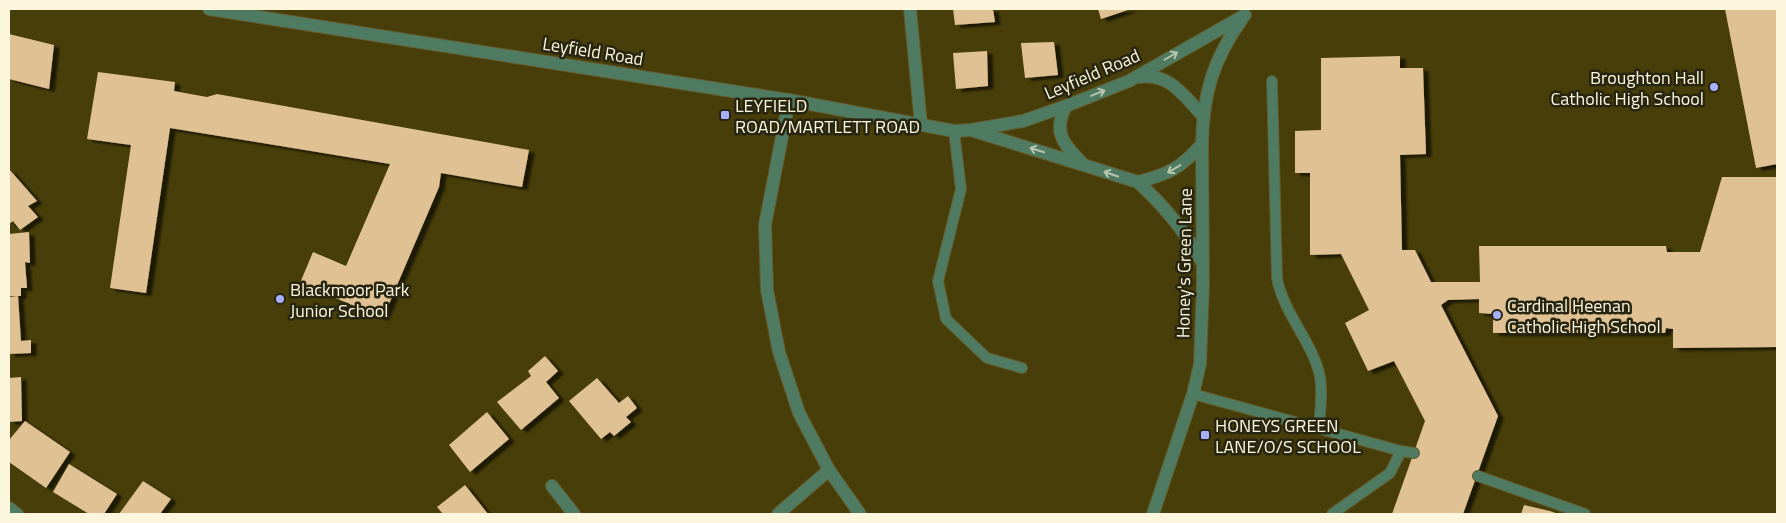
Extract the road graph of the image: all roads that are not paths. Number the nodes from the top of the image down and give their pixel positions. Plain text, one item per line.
1 (210, 9) edge
2 (910, 9) edge
3 (1247, 12) edge
4 (1129, 81) junction
5 (1272, 82) dead end
6 (789, 100) junction
7 (1066, 106) junction
8 (1203, 116) junction
9 (922, 124) junction
10 (954, 130) junction
11 (971, 130) junction
12 (1202, 144) junction
13 (1083, 164) junction
14 (1138, 182) junction
15 (1202, 262) junction
16 (1022, 368) dead end
17 (1192, 394) junction
18 (1319, 428) junction
19 (1401, 451) junction
20 (1414, 453) dead end
21 (829, 470) junction
22 (1478, 476) dead end
23 (552, 486) dead end
24 (9, 508) edge
25 (17, 514) edge
26 (574, 514) edge
27 (778, 514) edge
28 (860, 514) edge
29 (1153, 514) edge
30 (1332, 514) edge
31 (1586, 514) edge

1 - 6 street, Leyfield Road
2 - 9 street
4 -> 3 street, Leyfield Road
3 - 8 street, Honey's Green Lane
7 -> 4 street, Leyfield Road
4 - 8 street
5 - 18 lane
6 - 9 street, Leyfield Road
6 - 21 street
7 - 11 street, Leyfield Road
7 - 13 street
8 - 12 street, Honey's Green Lane
9 - 10 street, Leyfield Road
10 - 11 street, Leyfield Road
10 - 16 lane
13 -> 11 street, Leyfield Road
12 -> 14 street
12 - 15 street, Honey's Green Lane
14 -> 13 street, Leyfield Road
14 - 15 street
15 - 17 street, Honey's Green Lane
17 - 18 lane
17 - 29 street, Honey's Green Lane
18 - 19 lane
19 - 20 lane
19 - 30 lane
21 - 27 street
21 - 28 street
22 - 31 lane
23 - 26 street
24 - 25 street

